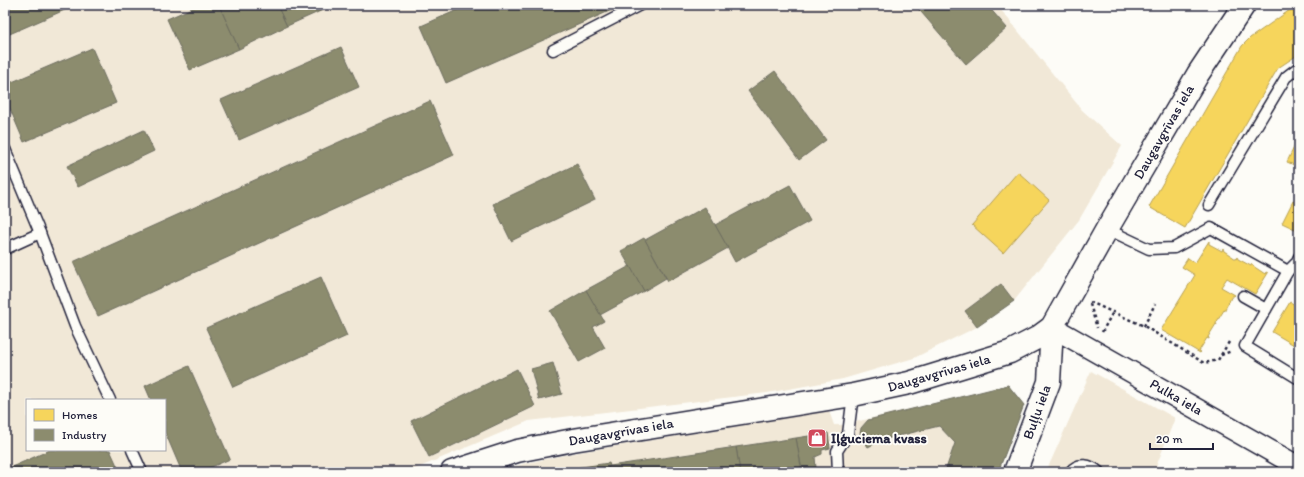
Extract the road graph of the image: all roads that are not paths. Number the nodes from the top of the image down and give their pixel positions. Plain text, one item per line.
1 (640, 5) edge
2 (1244, 5) edge
3 (552, 50) dead end
4 (1299, 67) edge
5 (5, 149) edge
6 (1209, 205) dead end
7 (1107, 229) junction
8 (40, 233) junction
9 (5, 249) edge
10 (1299, 257) edge
11 (1288, 271) junction
12 (1243, 296) dead end
13 (1266, 309) junction
14 (1052, 327) junction
15 (1299, 378) edge
16 (853, 395) junction
17 (110, 399) edge
18 (132, 451) edge
19 (1299, 467) edge
20 (142, 472) edge
21 (452, 472) edge
22 (838, 472) edge
23 (1015, 472) edge
24 (1070, 472) edge
25 (1099, 472) edge

1 - 3 lane
2 - 7 main road, Daugavgrīvas iela
4 - 6 lane
5 - 8 lane
7 - 11 lane
7 - 14 main road, Daugavgrīvas iela
8 - 9 lane
8 - 17 lane
10 - 11 lane
11 - 13 lane
12 - 13 lane
13 - 15 lane
14 - 16 main road, Daugavgrīvas iela
14 - 19 street, Pulka iela
14 - 23 main road, Buļļu iela
16 - 21 main road, Daugavgrīvas iela
16 - 22 lane
18 - 20 lane
24 - 25 lane

